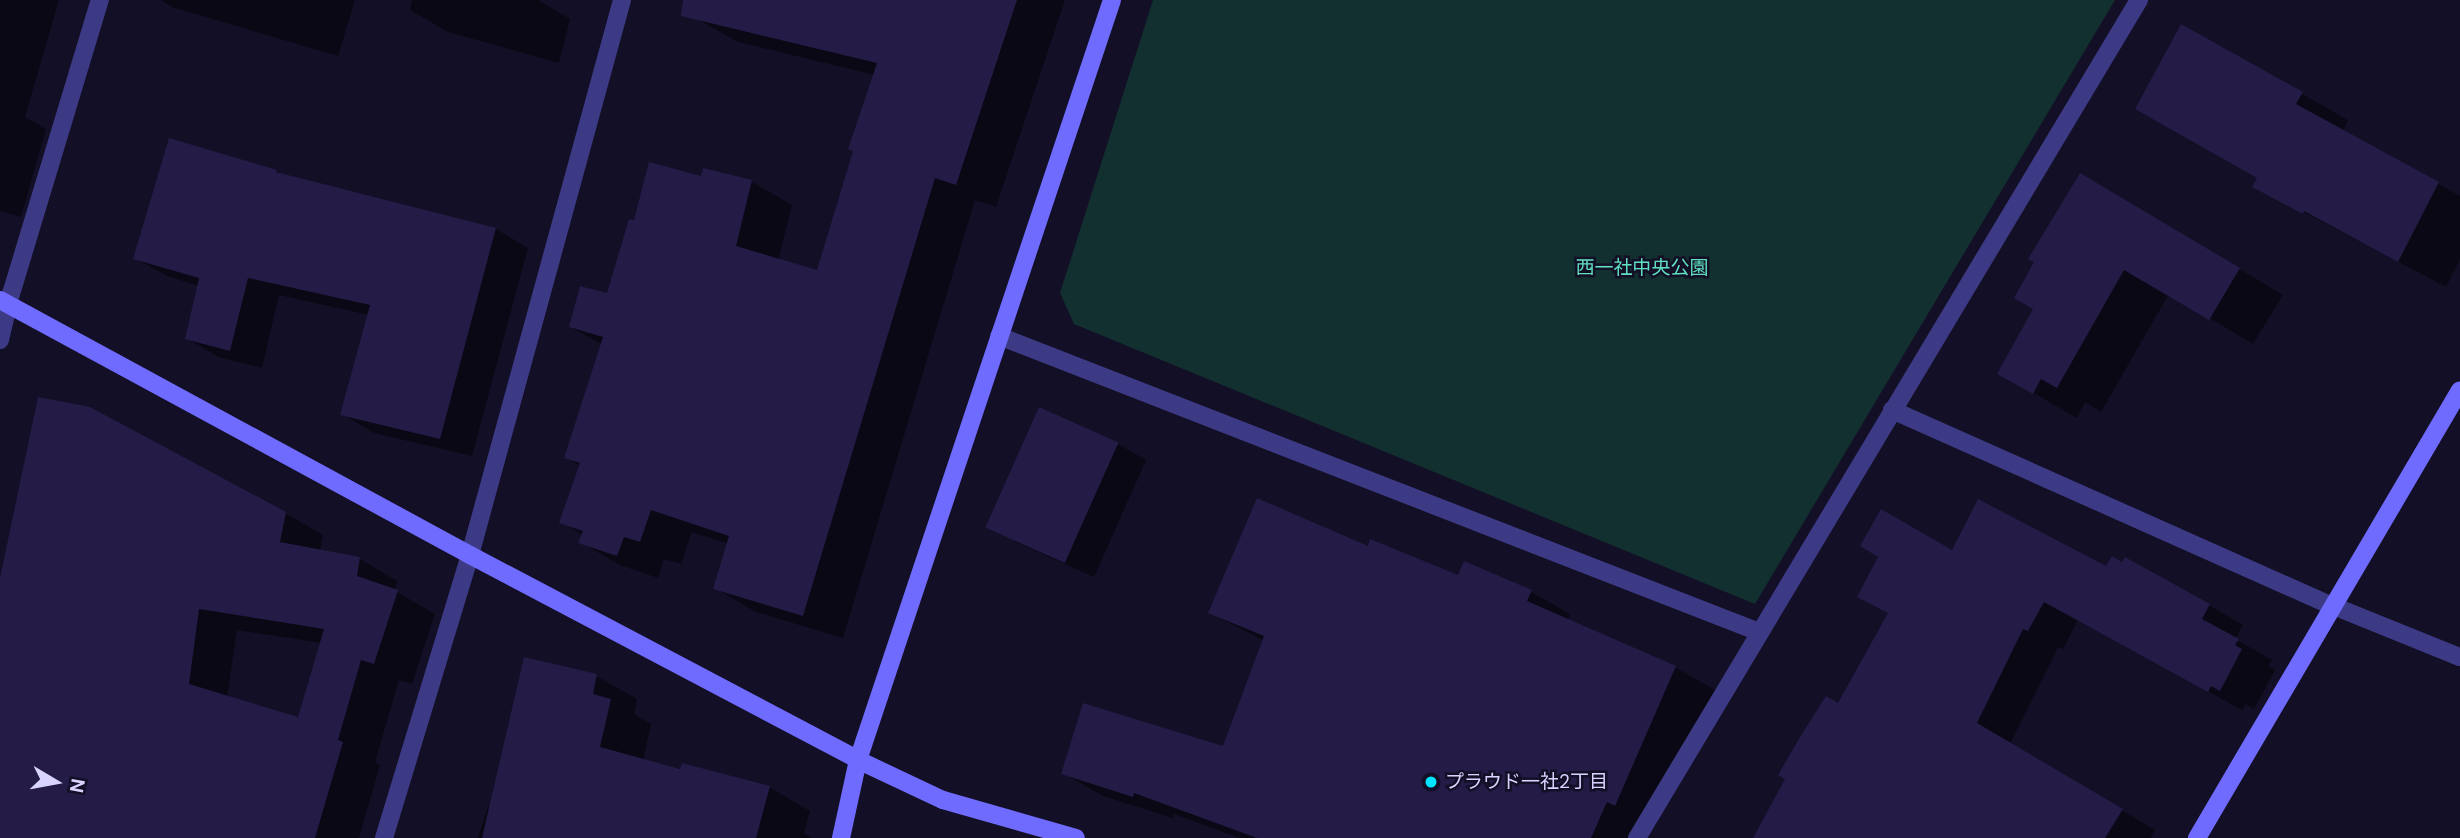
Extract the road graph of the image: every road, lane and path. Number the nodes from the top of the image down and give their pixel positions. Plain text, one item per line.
1 (100, 0) edge
2 (622, 0) edge
3 (1112, 0) edge
4 (2139, 0) edge
5 (4, 302) edge
6 (999, 336) junction
7 (0, 340) edge
8 (2460, 390) edge
9 (1892, 410) junction
10 (470, 555) junction
11 (2332, 605) junction
12 (1759, 632) junction
13 (2460, 657) edge
14 (858, 760) junction
15 (384, 838) edge
16 (841, 838) edge
17 (1076, 838) edge
18 (1637, 838) edge
19 (2197, 838) edge

1 - 5 street
2 - 10 street
3 - 6 street
4 - 9 street
5 - 7 street
5 - 10 street
6 - 12 street
6 - 14 street
8 - 11 street
9 - 11 street
9 - 12 street
10 - 14 street
10 - 15 street
11 - 13 street
11 - 19 street
12 - 18 street
14 - 16 street
14 - 17 street

